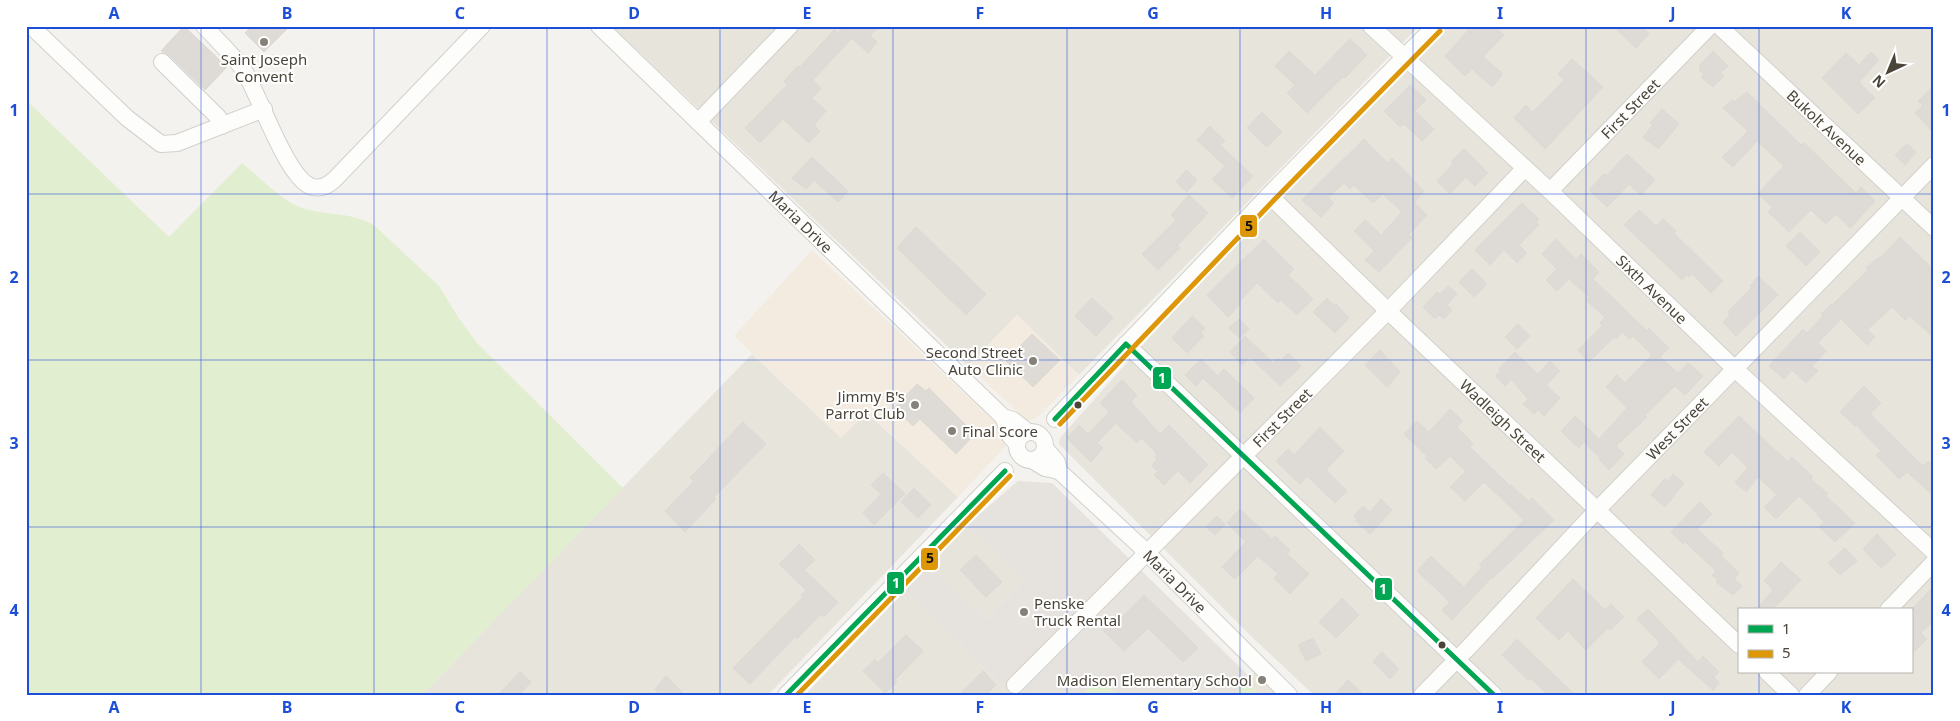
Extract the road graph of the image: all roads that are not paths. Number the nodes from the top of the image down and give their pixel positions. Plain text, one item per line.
1 (31, 26) edge
2 (204, 26) edge
3 (482, 26) edge
4 (599, 26) edge
5 (790, 26) edge
6 (1371, 26) edge
7 (1435, 26) edge
8 (1710, 26) edge
9 (1720, 26) edge
10 (1404, 58) junction
11 (162, 62) dead end
12 (264, 109) junction
13 (698, 122) junction
14 (222, 126) junction
15 (1934, 165) edge
16 (1524, 169) junction
17 (1550, 192) junction
18 (1269, 194) junction
19 (1901, 198) junction
20 (1934, 228) edge
21 (1388, 311) junction
22 (1126, 344) junction
23 (1735, 369) junction
24 (1003, 417) junction
25 (1055, 419) junction
26 (1031, 432) junction
27 (1016, 446) junction
28 (1045, 447) junction
29 (1242, 457) junction
30 (1031, 460) junction
31 (1005, 471) junction
32 (1059, 471) junction
33 (1597, 510) junction
34 (1934, 552) edge
35 (1147, 554) junction
36 (1934, 562) edge
37 (1890, 608) edge
38 (1738, 644) edge
39 (1457, 660) junction
40 (1769, 674) edge
41 (1827, 674) edge
42 (1015, 685) dead end
43 (786, 695) edge
44 (1289, 695) edge
45 (1422, 695) edge
46 (1494, 695) edge
47 (1791, 695) edge
48 (1808, 695) edge

1 - 14 street
2 - 12 street
3 - 12 street
4 - 13 street, Maria Drive
5 - 13 street
6 - 10 street, Sixth Avenue
7 - 10 street
8 - 17 street, First Street
9 - 19 street, Bukolt Avenue
10 - 16 street, Sixth Avenue
10 - 18 street
11 - 14 street
12 - 14 street
13 - 24 street, Maria Drive
15 - 19 street, West Street
16 - 17 street, Sixth Avenue
16 - 21 street, First Street
17 - 23 street, Sixth Avenue
18 - 21 street, Wadleigh Street
18 - 22 street
19 - 20 street, Bukolt Avenue
19 - 23 street, West Street
21 - 29 street, First Street
21 - 33 street, Wadleigh Street
22 - 25 street
22 - 29 street
23 - 33 street, West Street
23 - 34 street, Sixth Avenue
24 - 26 street
24 - 27 street
25 - 26 street
25 - 28 street
26 - 27 street
26 - 28 street
27 - 30 street
27 - 31 street
28 - 30 street
28 - 32 street
29 - 35 street, First Street
29 - 39 street
30 - 31 street
30 - 32 street
31 - 43 street
32 - 35 street, Maria Drive
33 - 38 street, Wadleigh Street
33 - 39 street, West Street
35 - 42 street, First Street
35 - 44 street, Maria Drive
36 - 37 street
39 - 45 street, West Street
39 - 46 street
40 - 47 street
41 - 48 street

